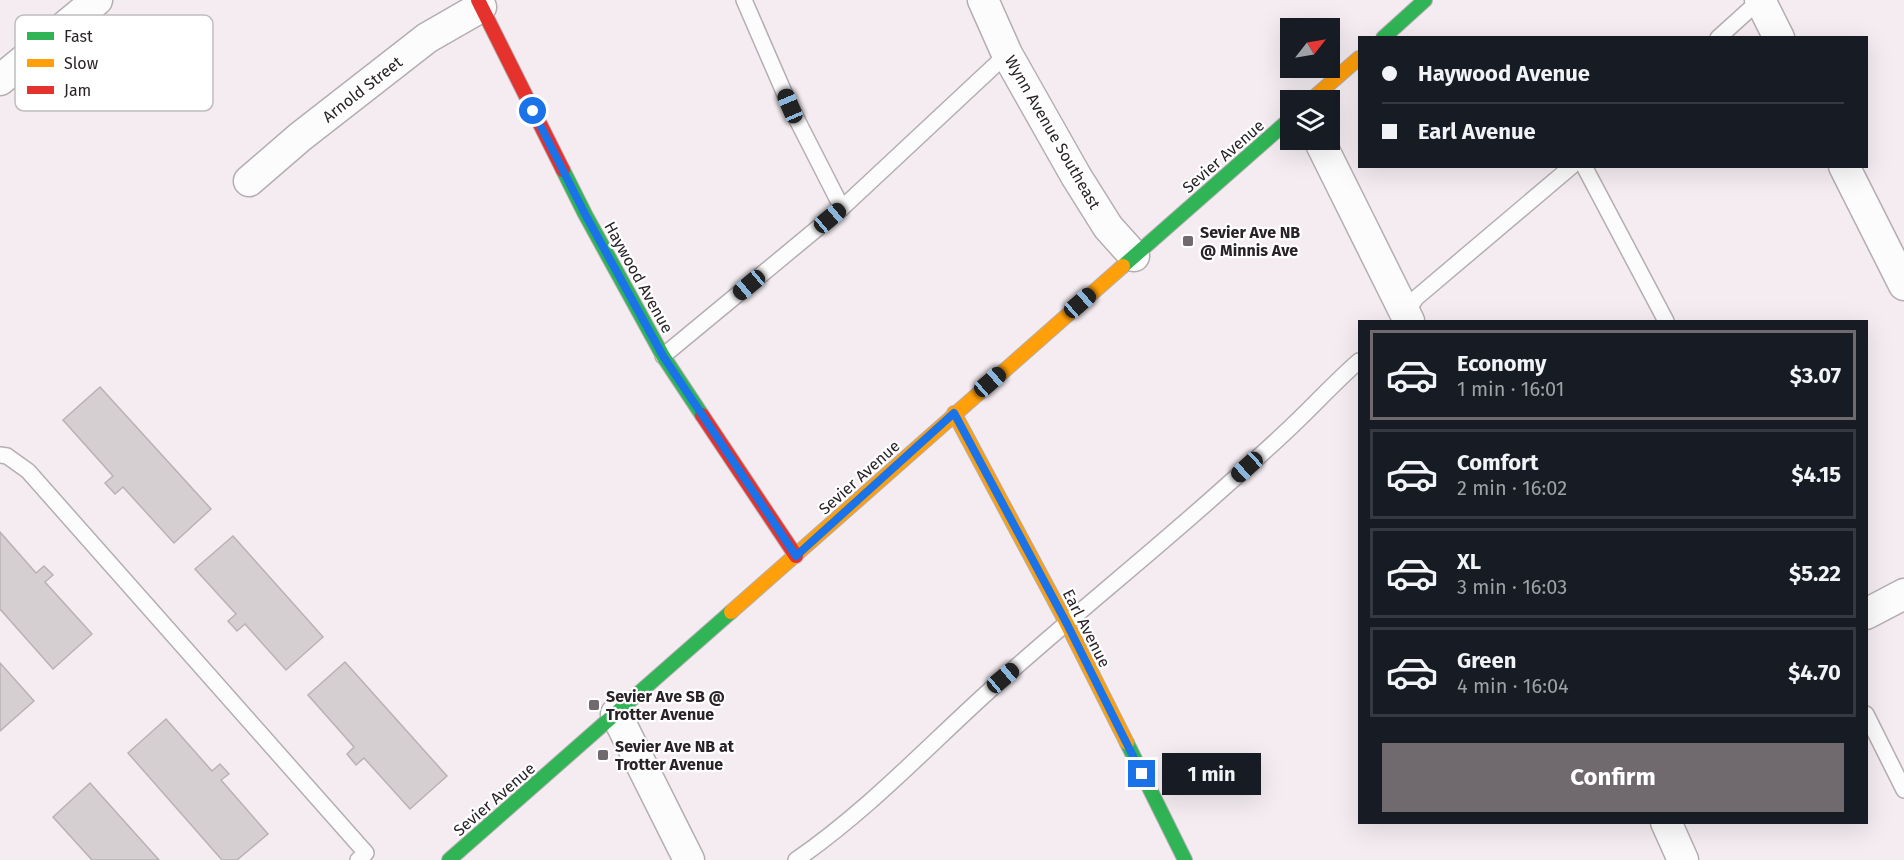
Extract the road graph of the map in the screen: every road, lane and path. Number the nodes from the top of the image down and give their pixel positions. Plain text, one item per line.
1 (97, 0) edge
2 (744, 0) edge
3 (983, 0) edge
4 (1425, 0) edge
5 (1760, 0) edge
6 (479, 4) edge
7 (79, 15) edge
8 (1385, 36) edge
9 (1720, 36) edge
10 (1778, 36) edge
11 (1007, 54) junction
12 (1358, 59) edge
13 (15, 68) edge
14 (0, 80) edge
15 (1322, 90) edge
16 (1280, 128) edge
17 (1324, 150) edge
18 (1570, 168) edge
19 (1585, 168) edge
20 (1845, 168) edge
21 (249, 181) dead end
22 (842, 208) junction
23 (1134, 256) junction
24 (1904, 285) edge
25 (1405, 318) edge
26 (1665, 320) edge
27 (663, 356) junction
28 (1358, 362) edge
29 (954, 413) junction
30 (0, 455) edge
31 (796, 556) junction
32 (1904, 594) edge
33 (1868, 613) edge
34 (1067, 624) junction
35 (616, 714) junction
36 (1868, 718) edge
37 (1904, 790) edge
38 (1667, 824) edge
39 (365, 858) edge
40 (449, 860) edge
41 (689, 860) edge
42 (796, 860) edge
43 (1185, 860) edge
44 (1683, 860) edge

1 - 7 street
2 - 22 lane
3 - 11 street, Wynn Avenue Southeast
4 - 8 street
5 - 9 lane
5 - 10 street
6 - 21 street, Arnold Street
6 - 27 street, Haywood Avenue
11 - 22 lane
11 - 23 street, Wynn Avenue Southeast
12 - 15 street
13 - 14 street
16 - 23 street, Sevier Avenue
17 - 25 street
18 - 25 lane
19 - 26 lane
20 - 24 street
22 - 27 lane
23 - 29 street, Sevier Avenue
27 - 31 street, Haywood Avenue
28 - 34 lane
29 - 31 street, Sevier Avenue
29 - 34 street, Earl Avenue
30 - 39 lane
31 - 35 street, Sevier Avenue
32 - 33 street
34 - 42 lane
34 - 43 street, Earl Avenue
35 - 40 street, Sevier Avenue
35 - 41 street
36 - 37 lane
38 - 44 street

